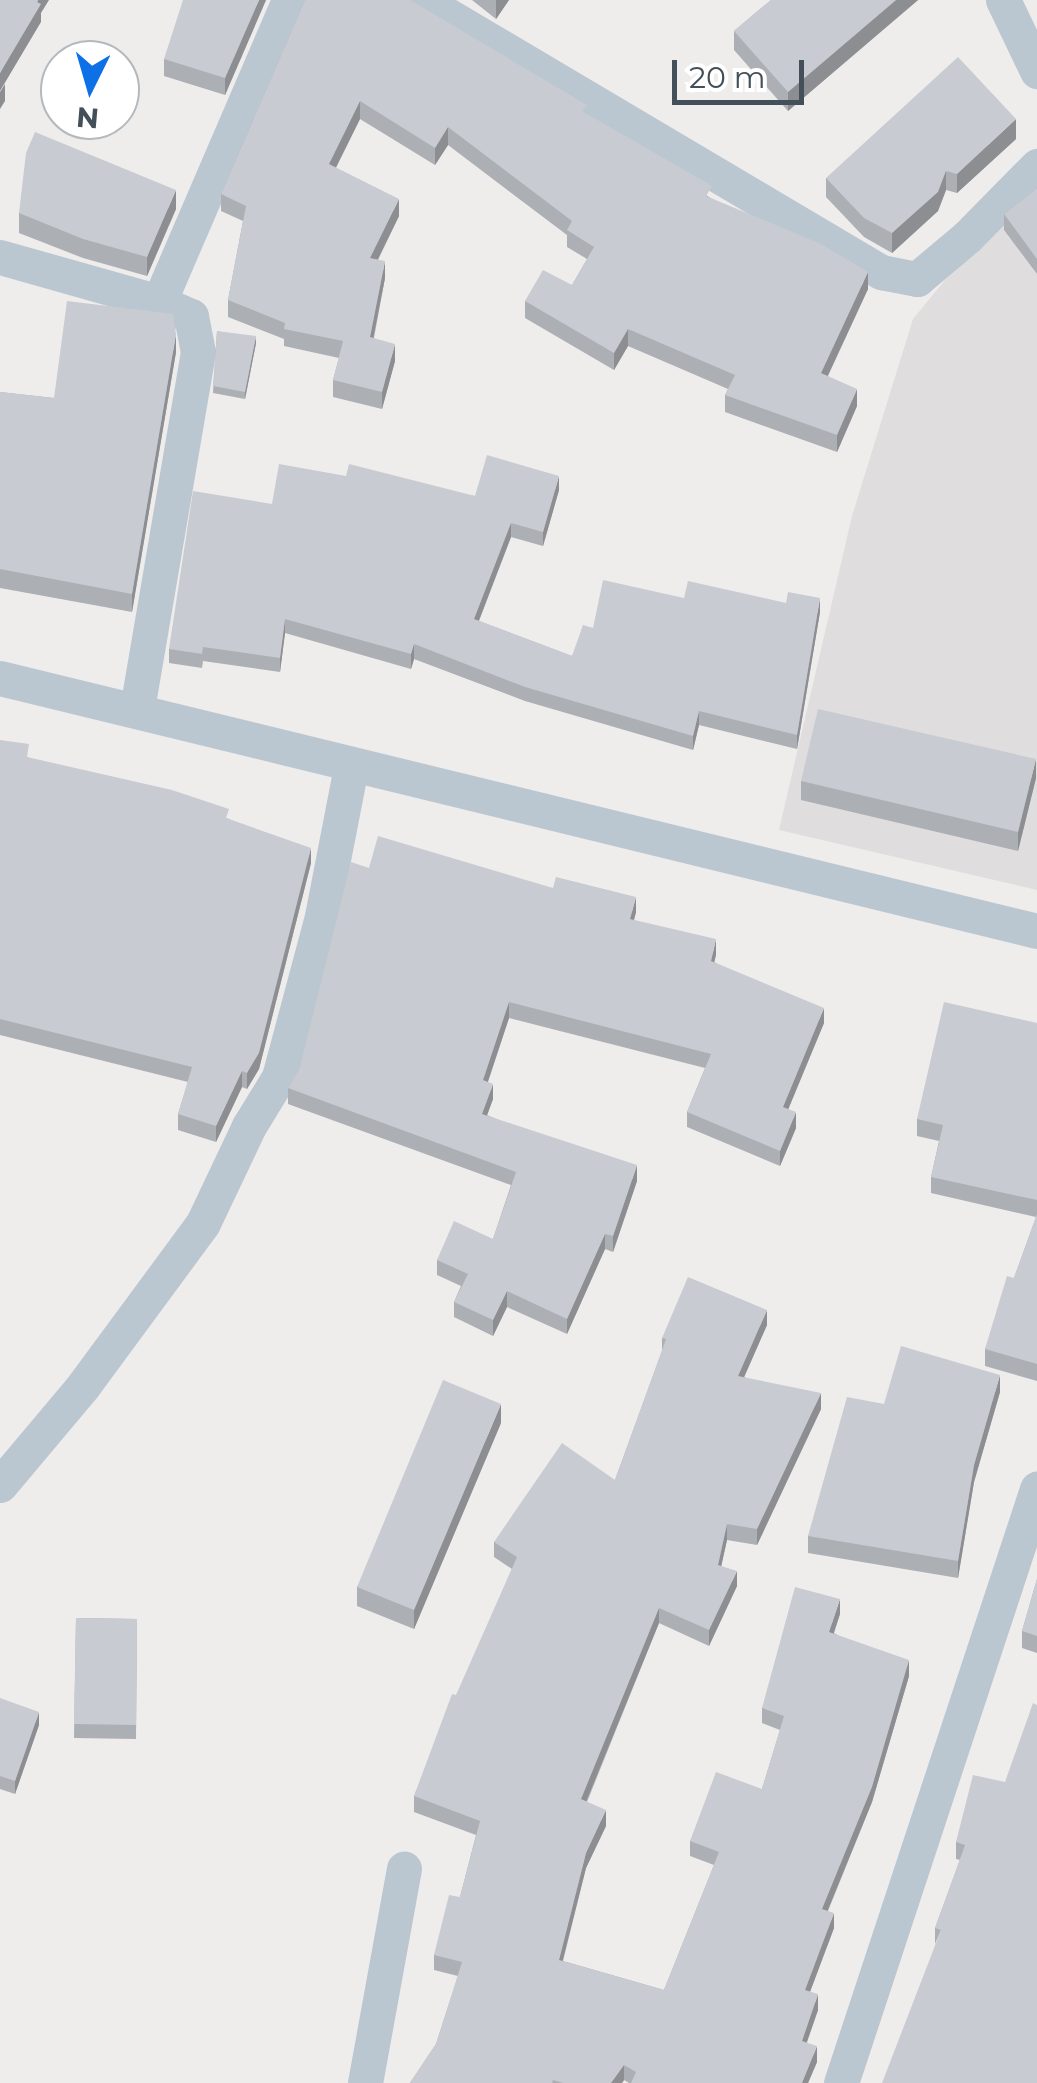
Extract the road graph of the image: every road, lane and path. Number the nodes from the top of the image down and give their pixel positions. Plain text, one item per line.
1 (289, 0) edge
2 (422, 0) edge
3 (1003, 0) edge
4 (1037, 71) edge
5 (1037, 166) edge
6 (0, 257) edge
7 (159, 302) junction
8 (0, 678) edge
9 (137, 709) junction
10 (350, 767) junction
11 (1037, 931) edge
12 (0, 1485) edge
13 (1037, 1489) edge
14 (404, 1869) dead end
15 (365, 2083) edge
16 (842, 2083) edge

1 - 7 street
2 - 5 street
3 - 4 street
6 - 7 street
7 - 9 street
8 - 9 street
9 - 10 street
10 - 11 street
10 - 12 street
13 - 16 street
14 - 15 street

